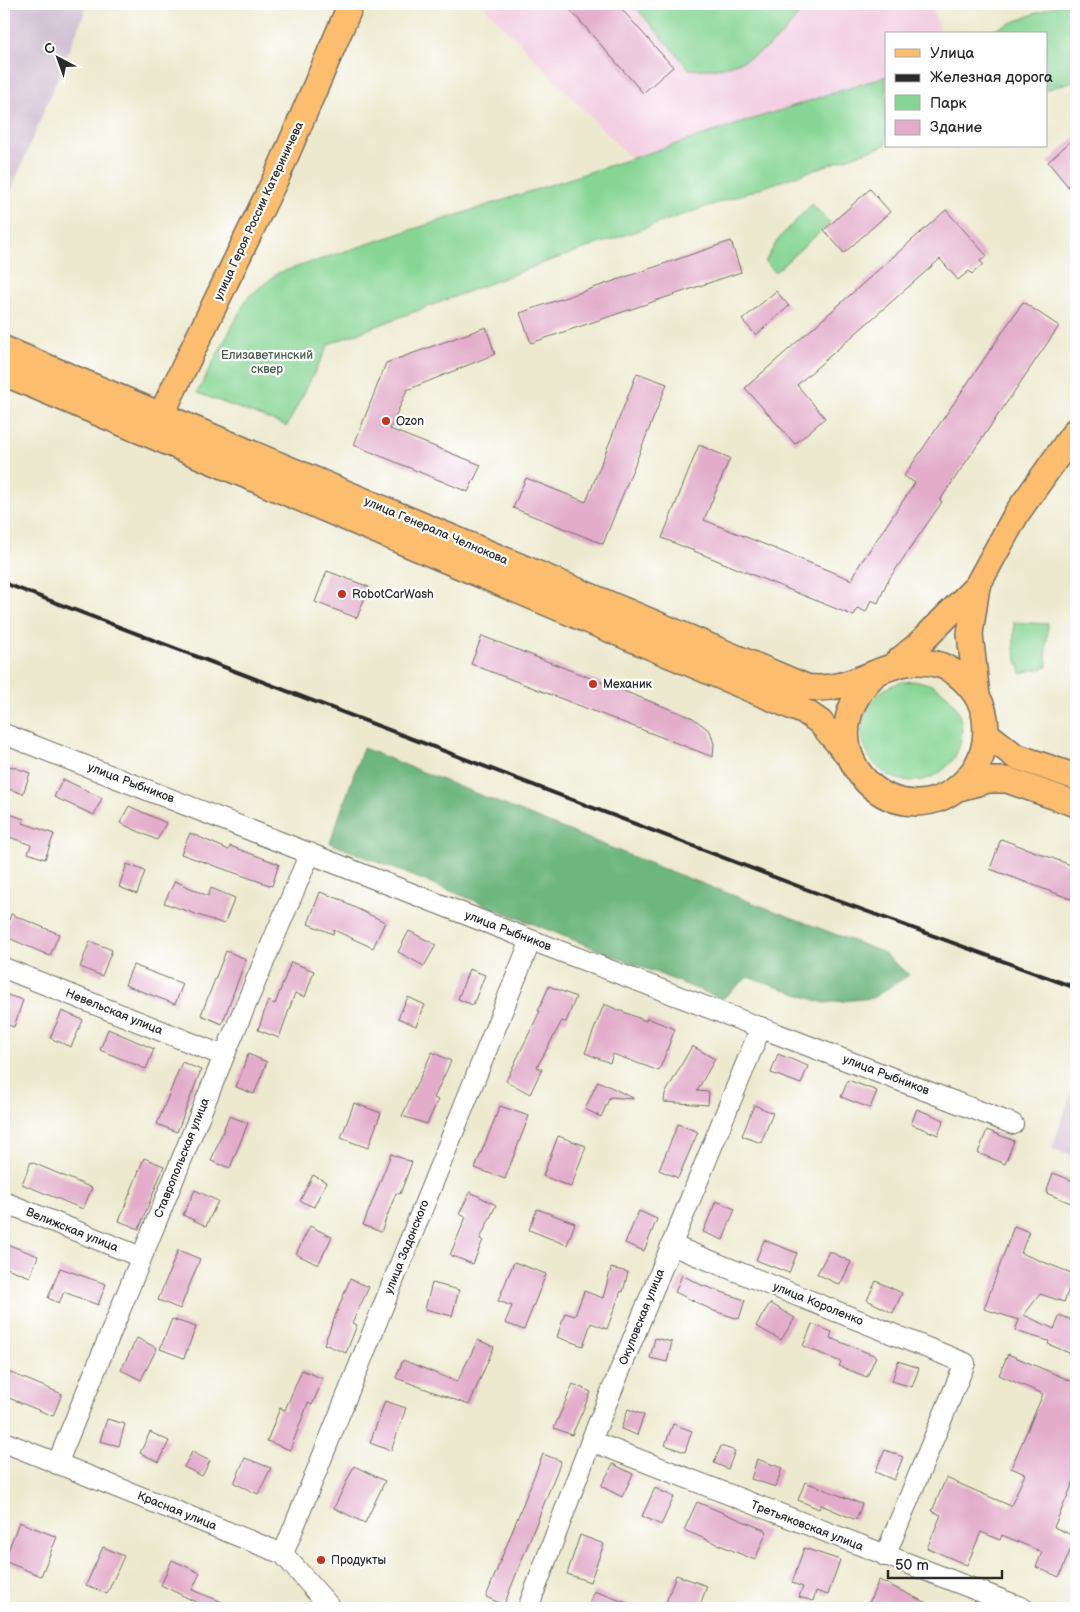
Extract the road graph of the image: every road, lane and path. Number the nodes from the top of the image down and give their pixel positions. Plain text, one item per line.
1 (351, 4) edge
2 (4, 349) edge
3 (4, 373) edge
4 (161, 415) junction
5 (1076, 430) edge
6 (977, 586) junction
7 (895, 664) junction
8 (872, 676) junction
9 (978, 696) junction
10 (4, 734) edge
11 (987, 734) junction
12 (850, 758) junction
13 (1076, 777) edge
14 (959, 788) junction
15 (1076, 804) edge
16 (310, 853) junction
17 (531, 940) junction
18 (4, 968) edge
19 (761, 1027) junction
20 (224, 1056) junction
21 (1013, 1124) dead end
22 (4, 1202) edge
23 (671, 1245) junction
24 (141, 1257) junction
25 (592, 1441) junction
26 (4, 1442) edge
27 (57, 1464) junction
28 (283, 1554) junction
29 (885, 1556) junction
30 (331, 1608) edge
31 (528, 1608) edge
32 (1022, 1608) edge

1 - 4 main road, улица Героя России Катериничева
2 - 4 main road, улица Генерала Челнокова
3 - 12 main road, улица Генерала Челнокова
4 - 8 main road, улица Генерала Челнокова
5 - 6 main road
6 - 7 main road
6 - 9 main road
7 - 8 main road, улица Генерала Челнокова
7 - 9 main road, улица Генерала Челнокова
8 - 12 main road, улица Генерала Челнокова
9 - 11 main road, улица Генерала Челнокова
10 - 16 street, улица Рыбников
11 - 13 main road
11 - 14 main road, улица Генерала Челнокова
12 - 14 main road, улица Генерала Челнокова
14 - 15 main road, улица Генерала Челнокова
16 - 17 street, улица Рыбников
16 - 20 street, Ставропольская улица
17 - 19 street, улица Рыбников
17 - 28 street, улица Задонского
18 - 20 street, Невельская улица
19 - 21 street, улица Рыбников
19 - 23 street, Окуловская улица
20 - 24 street, Ставропольская улица
22 - 24 street, Велижская улица
23 - 25 street, Окуловская улица
23 - 29 street, улица Короленко
24 - 27 street, Ставропольская улица
25 - 29 street, Третьяковская улица
25 - 31 street, Окуловская улица
26 - 27 street, Красная улица
27 - 28 street, Красная улица
28 - 30 street, Красная улица
29 - 32 street, Третьяковская улица

